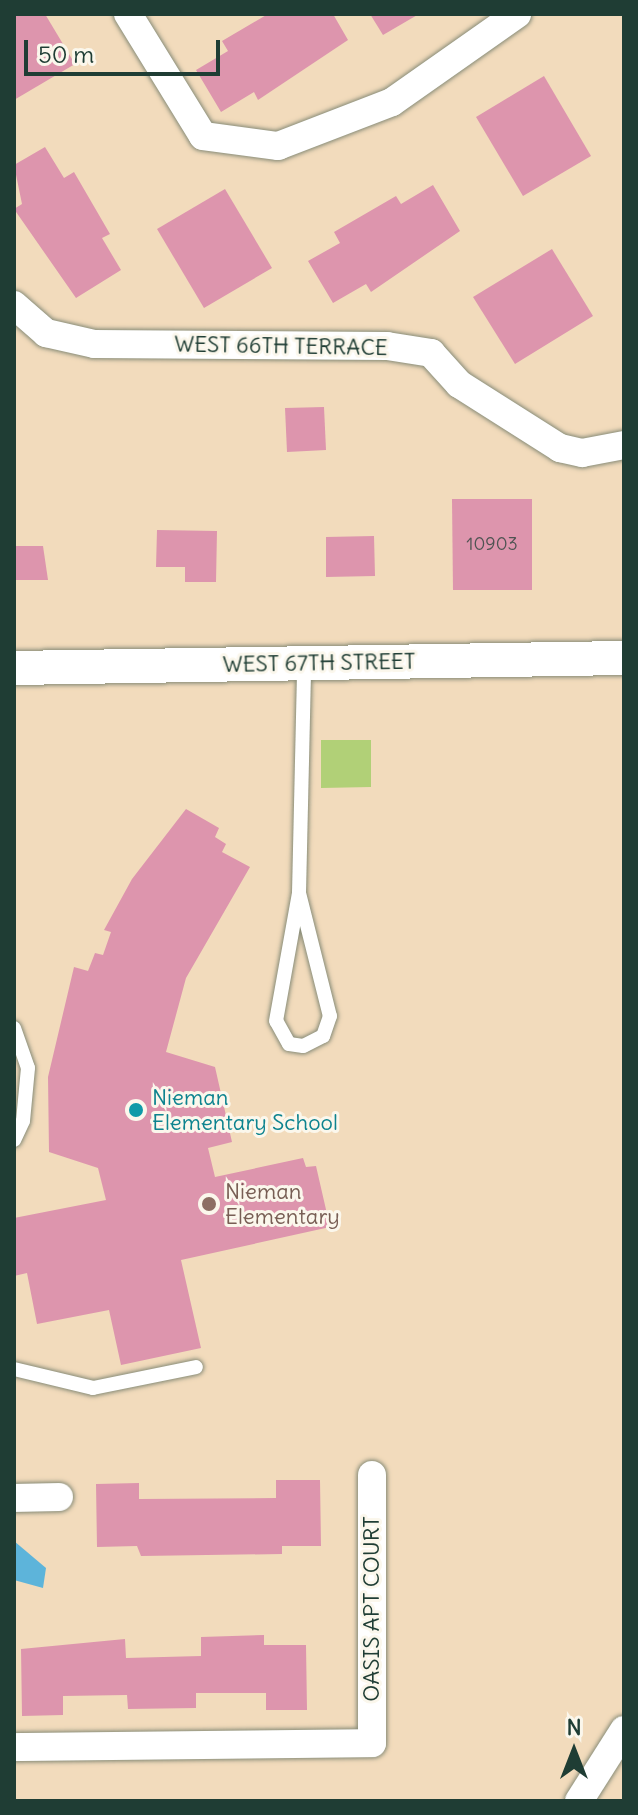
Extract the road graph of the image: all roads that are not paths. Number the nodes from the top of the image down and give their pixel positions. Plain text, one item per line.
1 (128, 14) edge
2 (517, 14) edge
3 (14, 305) edge
4 (624, 445) edge
5 (624, 658) edge
6 (304, 663) junction
7 (14, 668) edge
8 (299, 893) junction
9 (14, 1028) edge
10 (14, 1140) edge
11 (196, 1367) dead end
12 (14, 1369) edge
13 (372, 1475) dead end
14 (59, 1497) dead end
15 (14, 1498) edge
16 (624, 1730) edge
17 (14, 1747) edge
18 (579, 1801) edge

1 - 2 street
3 - 4 street, WEST 66TH TERRACE
5 - 6 street, WEST 67TH STREET
6 - 7 street, WEST 67TH STREET
6 - 8 lane
8 - 8 lane
9 - 10 lane
11 - 12 lane
13 - 17 street, OASIS APT COURT
14 - 15 street
16 - 18 street

